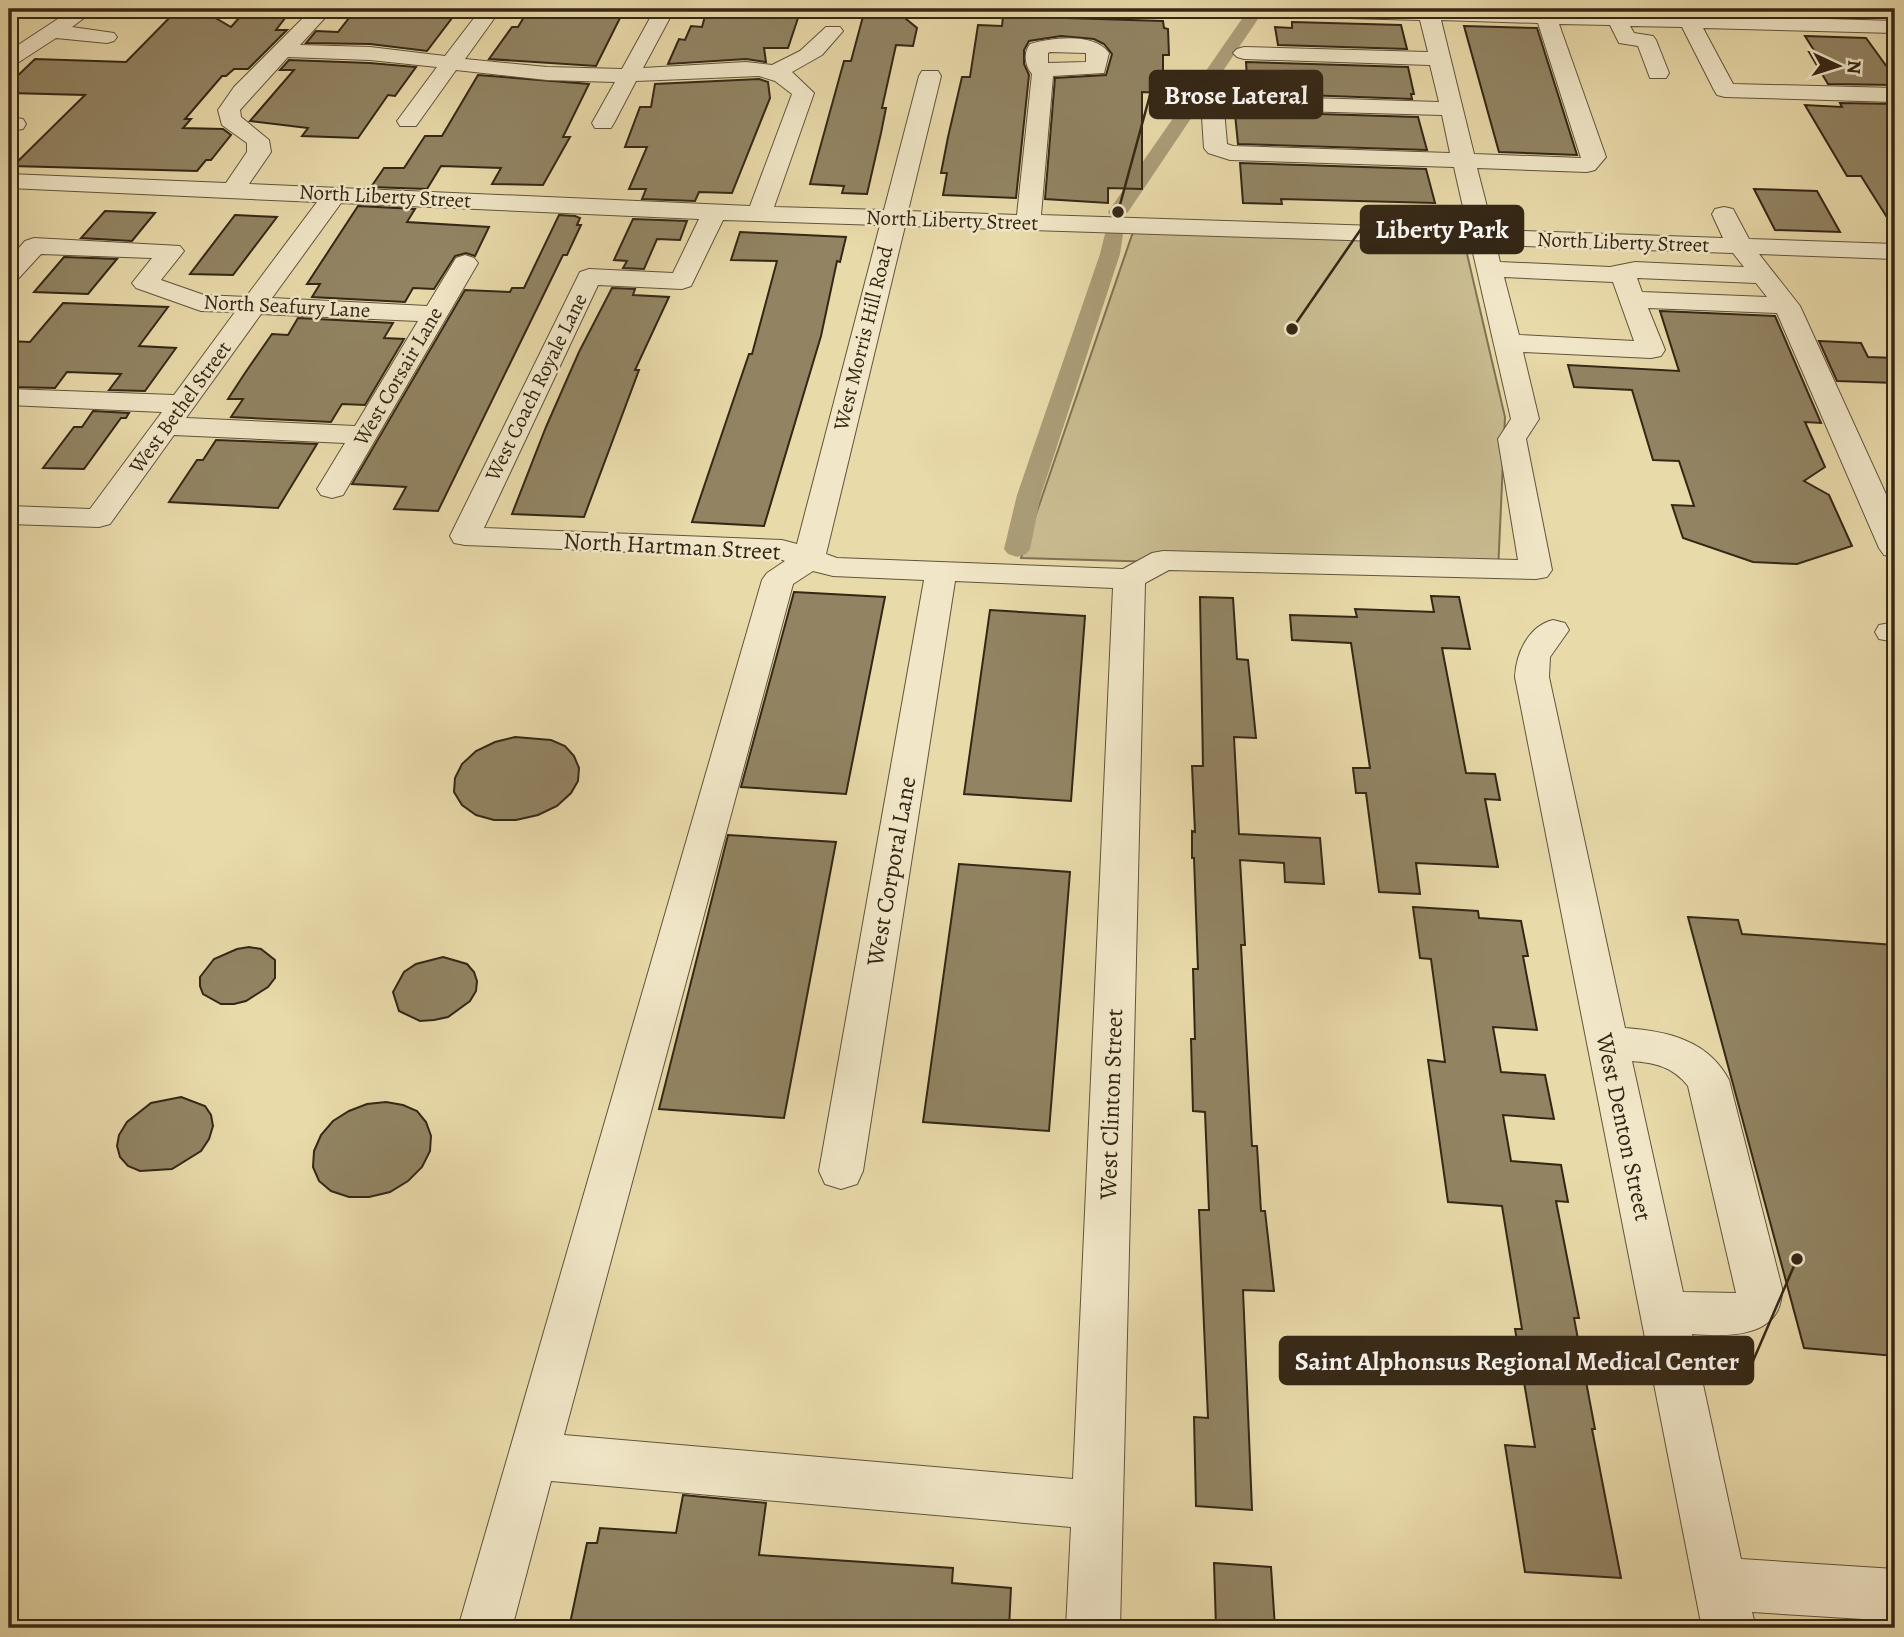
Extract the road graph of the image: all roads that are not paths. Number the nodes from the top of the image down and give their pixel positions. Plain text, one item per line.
1 (86, 9) edge
2 (323, 9) edge
3 (491, 9) edge
4 (1247, 9) edge
5 (1270, 9) edge
6 (1352, 10) edge
7 (663, 12) dead end
8 (1429, 14) junction
9 (1686, 15) edge
10 (1546, 17) junction
11 (1617, 19) junction
12 (1895, 27) edge
13 (51, 31) junction
14 (832, 31) dead end
15 (107, 37) dead end
16 (1592, 38) dead end
17 (1626, 39) junction
18 (283, 51) junction
19 (1244, 53) junction
20 (1440, 59) junction
21 (9, 60) edge
22 (451, 63) junction
23 (1041, 70) dead end
24 (776, 71) junction
25 (1658, 73) dead end
26 (629, 76) junction
27 (930, 76) dead end
28 (1895, 95) edge
29 (1212, 102) junction
30 (1452, 109) junction
31 (408, 121) dead end
32 (603, 123) dead end
33 (1467, 172) junction
34 (9, 181) edge
35 (1518, 185) dead end
36 (234, 189) junction
37 (335, 194) junction
38 (714, 212) junction
39 (759, 214) junction
40 (1724, 214) dead end
41 (893, 218) junction
42 (1028, 223) junction
43 (1482, 236) junction
44 (1889, 244) edge
45 (1740, 246) junction
46 (465, 263) dead end
47 (1490, 269) junction
48 (1622, 272) junction
49 (9, 274) edge
50 (1765, 276) junction
51 (1632, 299) junction
52 (1787, 306) junction
53 (253, 307) junction
54 (435, 314) junction
55 (1508, 343) junction
56 (9, 397) edge
57 (174, 415) junction
58 (364, 435) junction
59 (332, 489) dead end
60 (9, 515) edge
61 (465, 536) joint
62 (1895, 548) edge
63 (808, 559) junction
64 (941, 571) junction
65 (1129, 579) junction
66 (1553, 630) dead end
67 (1606, 1043) junction
68 (841, 1171) dead end
69 (1662, 1311) junction
70 (533, 1456) junction
71 (1097, 1505) junction
72 (1895, 1595) edge
73 (1724, 1606) edge
74 (485, 1628) edge
75 (1093, 1628) edge

1 - 13 street
2 - 18 street
3 - 22 street
4 - 5 street
5 - 6 street
5 - 19 street
6 - 8 street
7 - 26 street
8 - 10 street
8 - 20 street
9 - 11 street
9 - 12 street
9 - 28 street
10 - 11 street
10 - 33 street
11 - 17 street
13 - 15 street
13 - 21 street
14 - 24 street
16 - 17 street
17 - 25 street
18 - 22 street
18 - 36 street
19 - 20 street
19 - 29 street
20 - 30 street
22 - 26 street
22 - 31 street
23 - 42 street
24 - 26 street
24 - 39 street
26 - 32 street
27 - 41 street, West Morris Hill Road
29 - 30 street
29 - 33 street
30 - 33 street
33 - 35 street
33 - 43 street
34 - 36 street, North Liberty Street
36 - 37 street, North Liberty Street
37 - 38 street, North Liberty Street
37 - 53 street, West Bethel Street
38 - 39 street, North Liberty Street
38 - 61 street, West Coach Royale Lane
39 - 41 street, North Liberty Street
40 - 45 street
41 - 42 street, North Liberty Street
41 - 63 street, West Morris Hill Road
42 - 43 street, North Liberty Street
43 - 45 street, North Liberty Street
43 - 47 street
44 - 45 street, North Liberty Street
45 - 50 street
46 - 54 street, West Corsair Lane
47 - 48 street
47 - 55 street
48 - 50 street
48 - 51 street
49 - 53 street, North Seafury Lane
50 - 52 street
51 - 52 street
51 - 55 street
52 - 62 street
53 - 54 street, North Seafury Lane
53 - 57 street, West Bethel Street
54 - 58 street, West Corsair Lane
55 - 65 street
56 - 57 street
57 - 58 street
57 - 60 street, West Bethel Street
58 - 59 street, West Corsair Lane
61 - 63 street, North Hartman Street
63 - 64 street, North Hartman Street
63 - 70 street
64 - 65 street, North Hartman Street
64 - 68 street, West Corporal Lane
65 - 71 street, West Clinton Street
66 - 67 street, West Denton Street
67 - 69 street, West Denton Street
67 - 69 street
69 - 73 street, West Denton Street
70 - 71 street
70 - 74 street
71 - 75 street, West Clinton Street
72 - 73 street

